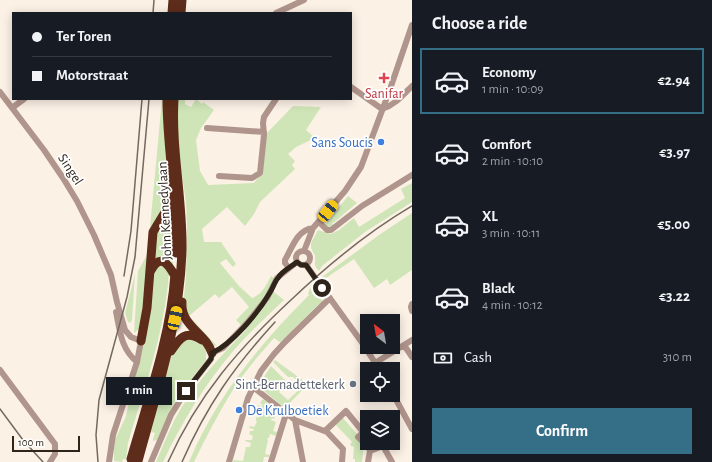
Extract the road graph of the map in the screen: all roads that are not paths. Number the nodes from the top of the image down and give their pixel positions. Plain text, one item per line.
1 (173, 0) edge
2 (182, 0) edge
3 (304, 0) edge
4 (172, 12) edge
5 (181, 12) edge
6 (278, 12) edge
7 (412, 25) edge
8 (412, 86) edge
9 (352, 88) edge
10 (0, 92) edge
11 (23, 100) edge
12 (167, 100) edge
13 (174, 100) edge
14 (275, 100) edge
15 (12, 108) junction
16 (382, 109) junction
17 (206, 128) dead end
18 (264, 132) junction
19 (412, 175) edge
20 (219, 176) dead end
21 (173, 199) junction
22 (319, 222) junction
23 (313, 228) junction
24 (304, 251) junction
25 (297, 262) junction
26 (306, 265) junction
27 (289, 268) junction
28 (108, 269) junction
29 (150, 272) junction
30 (175, 276) junction
31 (180, 288) junction
32 (330, 298) junction
33 (412, 304) edge
34 (412, 311) edge
35 (412, 340) edge
36 (141, 341) junction
37 (205, 342) junction
38 (404, 345) junction
39 (212, 353) junction
40 (167, 355) junction
41 (412, 357) edge
42 (137, 362) junction
43 (374, 362) edge
44 (382, 362) edge
45 (0, 370) edge
46 (253, 387) junction
47 (397, 402) edge
48 (286, 414) junction
49 (294, 420) junction
50 (412, 429) edge
51 (325, 431) junction
52 (275, 451) junction
53 (370, 451) junction
54 (51, 460) edge
55 (109, 462) edge
56 (151, 462) edge
57 (229, 462) edge
58 (271, 462) edge
59 (277, 462) edge
60 (303, 462) edge
61 (342, 462) edge
62 (368, 462) edge
63 (392, 462) edge

1 - 4 highway
2 - 5 highway
3 - 6 street
7 - 16 street
8 - 16 street
9 - 16 street
10 - 15 street, Singel
11 - 15 street
12 - 21 highway, John Kennedylaan
13 - 31 highway, John Kennedylaan
14 - 18 street
15 - 28 street, Singel
16 - 22 street
17 - 18 street
18 - 20 street
19 - 22 street
21 - 29 highway
21 - 30 highway, John Kennedylaan
22 - 23 street
23 - 24 street
23 - 27 street
24 - 25 street
24 - 26 street
25 - 26 street
25 - 27 street
26 - 32 street
27 - 39 street
28 - 36 street, Singel
28 - 42 street, Singel
29 - 30 highway
29 - 36 highway
30 - 40 highway, John Kennedylaan
31 - 37 highway
31 - 40 highway, John Kennedylaan
32 - 43 street
32 - 46 street
33 - 34 street
35 - 38 street
36 - 42 street
37 - 39 highway
37 - 40 highway
38 - 41 street
38 - 44 street
39 - 56 street
42 - 55 street
45 - 54 street
46 - 48 street
46 - 57 street
47 - 50 street
48 - 49 street
48 - 52 street
49 - 51 street
49 - 60 street
51 - 53 street
51 - 61 street
52 - 58 street
52 - 59 street
53 - 62 street
53 - 63 street

